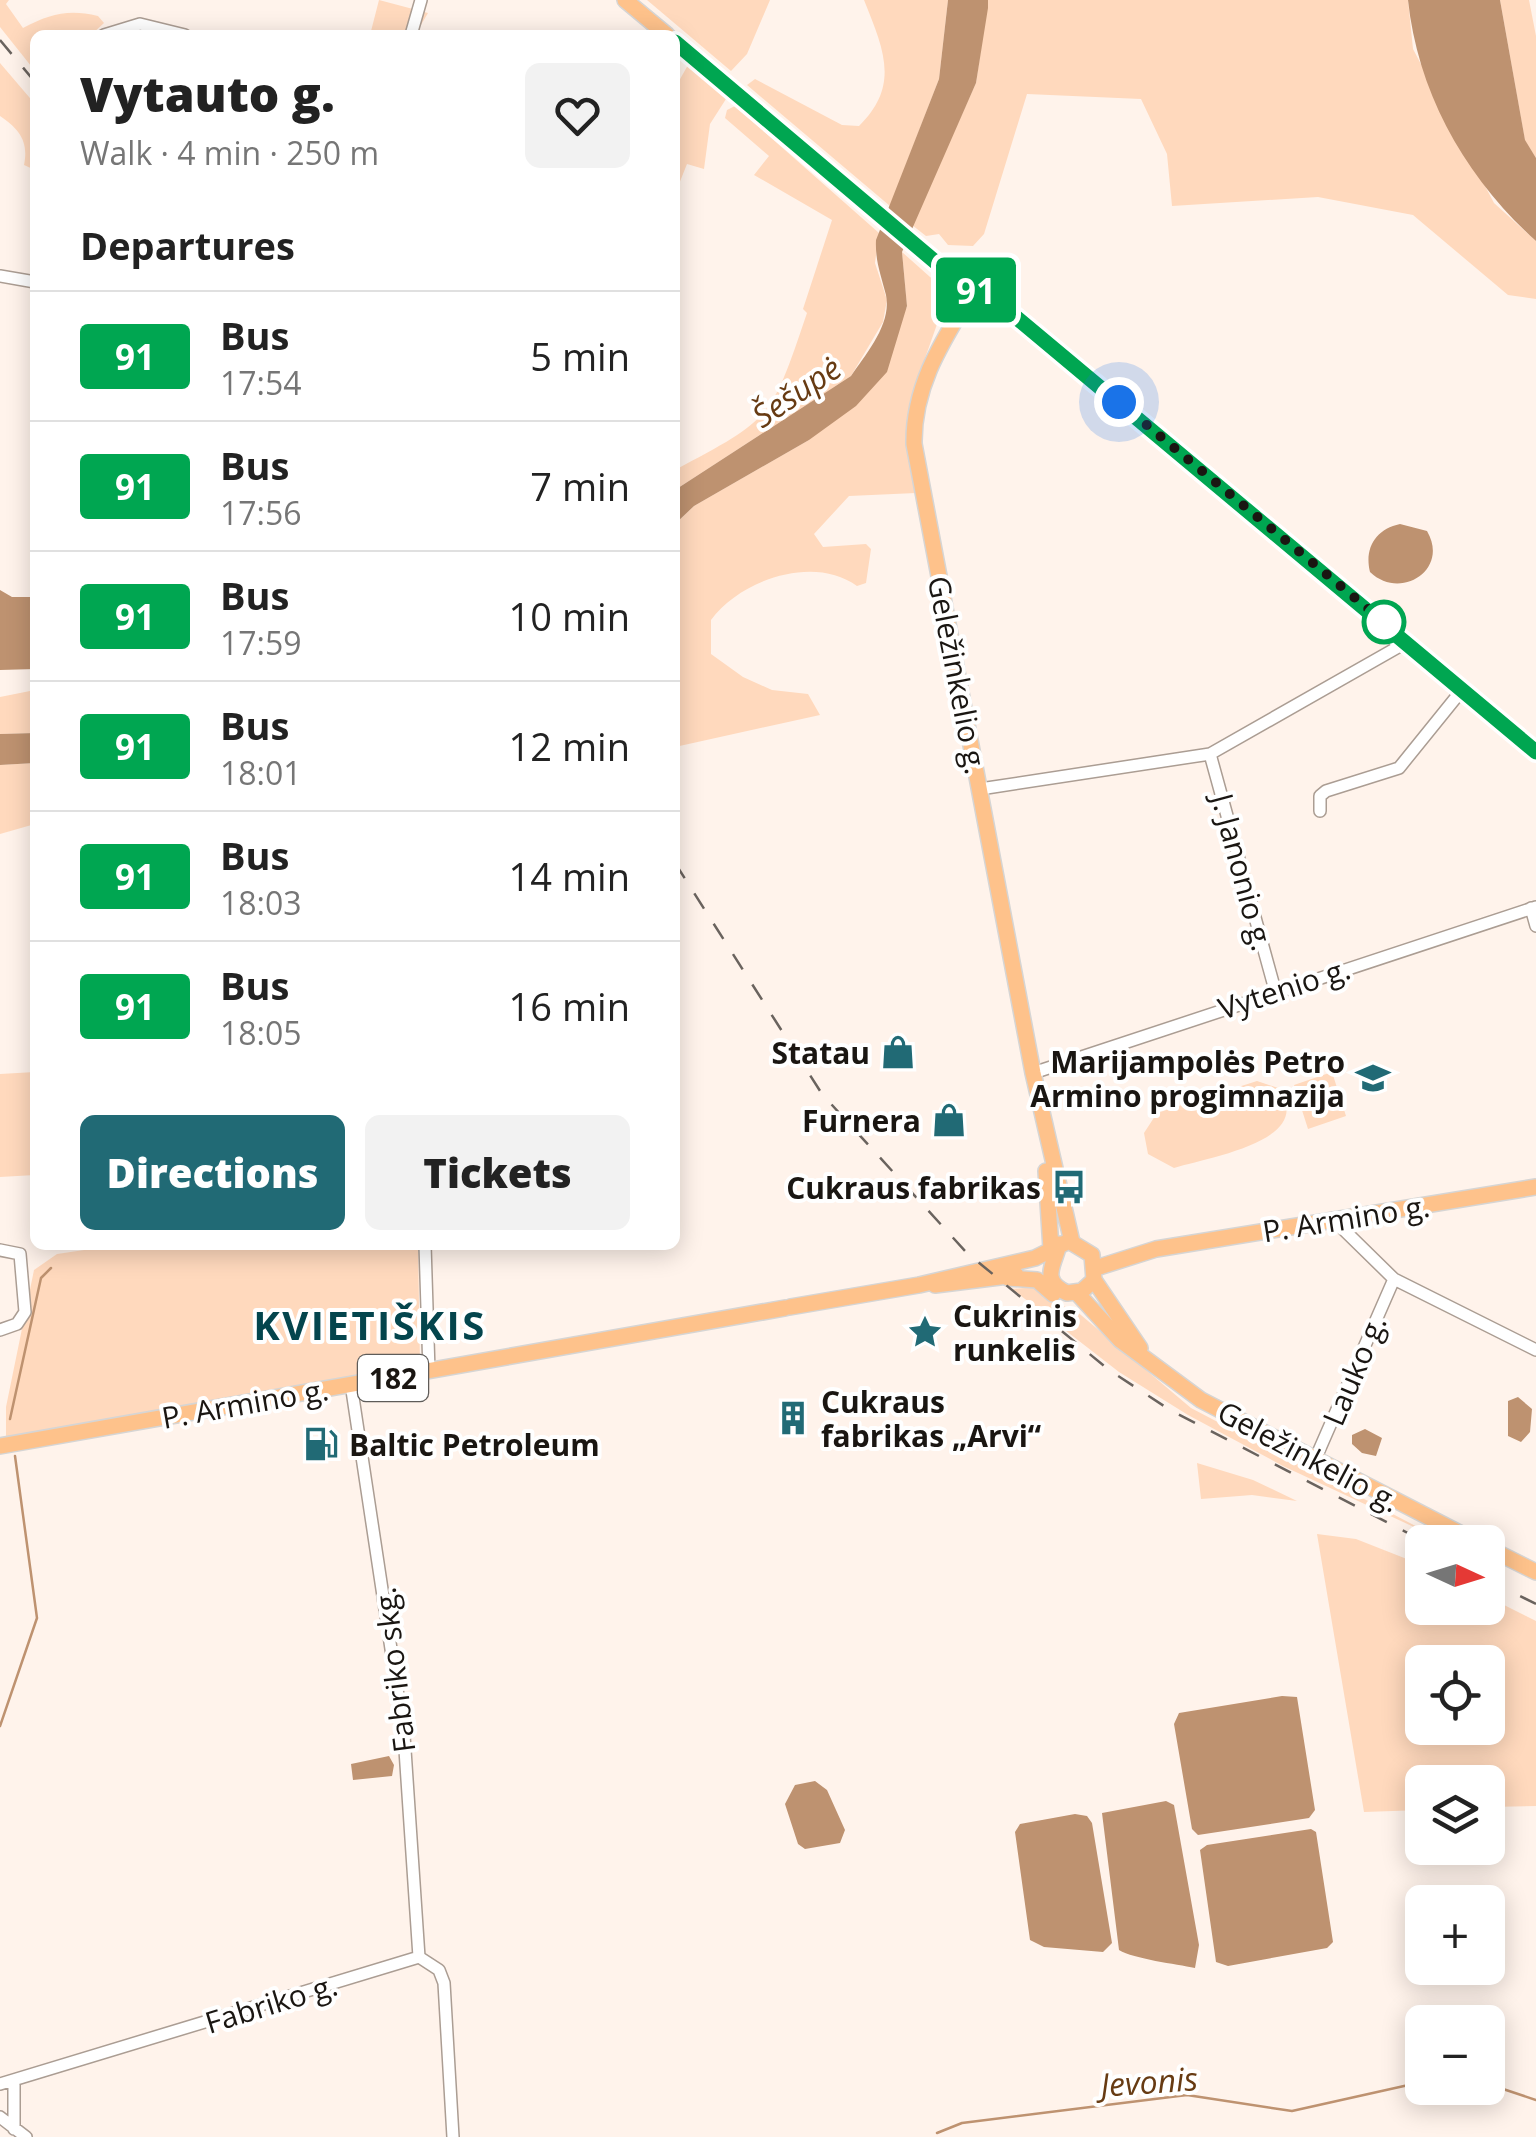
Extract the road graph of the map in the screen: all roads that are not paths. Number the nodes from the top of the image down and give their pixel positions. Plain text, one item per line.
1 (421, 0) edge
2 (625, 0) edge
3 (120, 30) edge
4 (165, 30) edge
5 (412, 30) edge
6 (661, 30) edge
7 (680, 46) edge
8 (0, 276) edge
9 (30, 281) edge
10 (974, 288) junction
11 (1407, 642) junction
12 (1462, 690) junction
13 (1536, 752) edge
14 (1210, 754) junction
15 (980, 788) junction
16 (1320, 811) dead end
17 (1534, 908) edge
18 (1536, 926) edge
19 (1275, 990) junction
20 (1033, 1074) junction
21 (1536, 1187) edge
22 (1341, 1219) junction
23 (0, 1250) edge
24 (425, 1250) edge
25 (1072, 1264) junction
26 (1007, 1271) junction
27 (1394, 1279) junction
28 (0, 1330) edge
29 (1125, 1338) junction
30 (1536, 1350) edge
31 (429, 1372) junction
32 (352, 1384) junction
33 (0, 1446) edge
34 (1314, 1462) junction
35 (1442, 1525) edge
36 (1505, 1556) edge
37 (1536, 1572) edge
38 (419, 1957) junction
39 (17, 2082) junction
40 (0, 2084) edge
41 (0, 2100) edge
42 (0, 2117) edge
43 (14, 2128) junction
44 (26, 2137) edge
45 (454, 2137) edge

1 - 5 street
2 - 6 main road
3 - 4 street
7 - 10 main road
8 - 9 street
10 - 11 main road
10 - 15 main road, Geležinkelio g.
11 - 12 main road
11 - 14 street
12 - 13 main road
12 - 16 street
14 - 15 street
14 - 19 street, J. Janonio g.
15 - 20 main road, Geležinkelio g.
17 - 18 street
17 - 19 street, Vytenio g.
19 - 20 street, Vytenio g.
20 - 25 main road, Geležinkelio g.
20 - 25 main road, Geležinkelio g.
21 - 22 main road, P. Armino g.
22 - 25 main road, P. Armino g.
22 - 27 street
23 - 28 street
24 - 31 street
25 - 26 main road, P. Armino g. / 182
25 - 26 main road, P. Armino g.
25 - 29 main road, Geležinkelio g.
26 - 29 main road
26 - 31 main road, P. Armino g. / 182
27 - 30 street
27 - 34 street, Lauko g.
29 - 34 main road, Geležinkelio g.
31 - 32 main road, P. Armino g. / 182
32 - 33 main road, P. Armino g. / 182
32 - 38 street, Fabriko skg.
34 - 35 main road, Geležinkelio g.
36 - 37 main road
38 - 39 street, Fabriko g.
38 - 45 street
39 - 40 street, Fabriko g.
39 - 41 street
39 - 43 street
42 - 43 street
43 - 44 street

